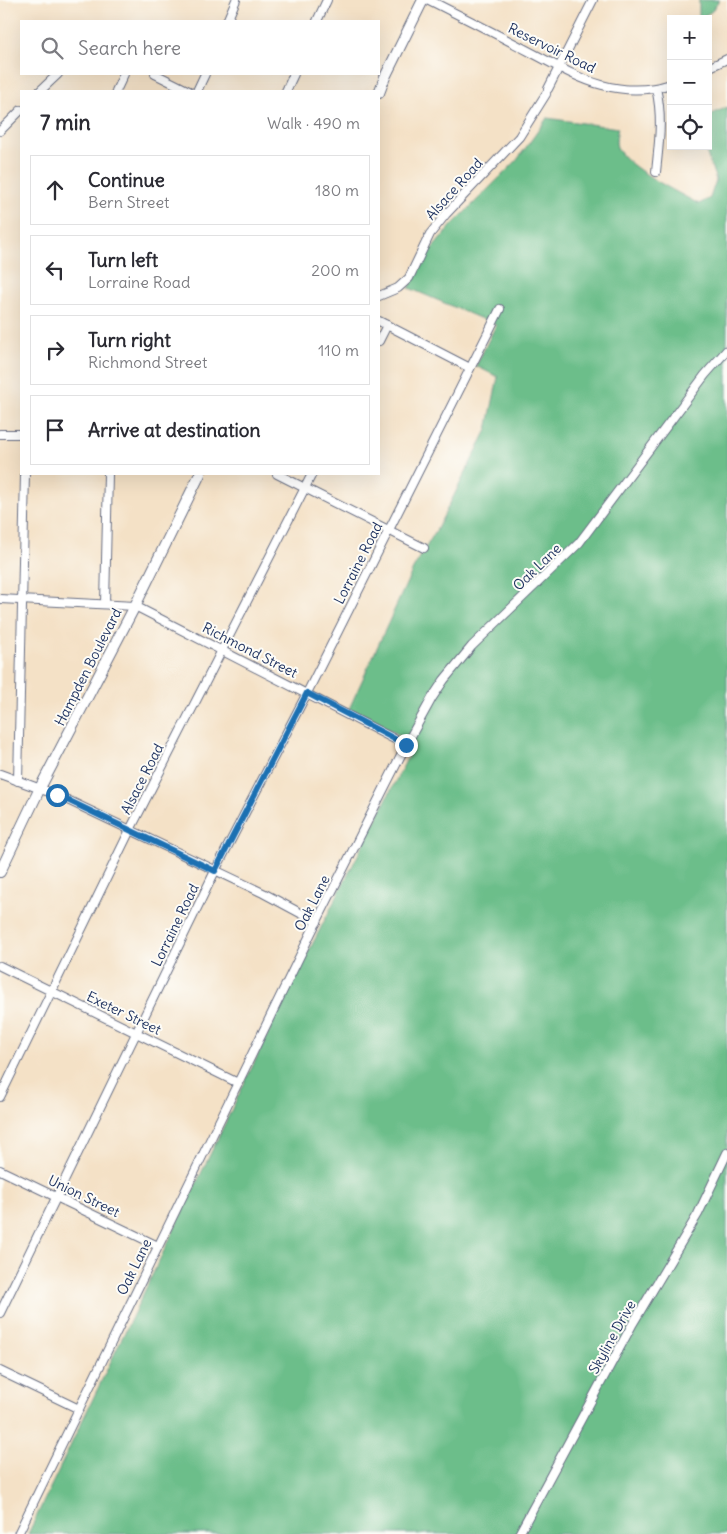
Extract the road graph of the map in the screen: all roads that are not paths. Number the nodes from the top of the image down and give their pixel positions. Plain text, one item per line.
1 (236, 0) edge
2 (327, 0) edge
3 (423, 0) edge
4 (429, 0) edge
5 (593, 0) edge
6 (227, 20) edge
7 (317, 20) edge
8 (727, 59) edge
9 (559, 66) junction
10 (712, 66) edge
11 (57, 75) edge
12 (124, 75) edge
13 (157, 75) edge
14 (205, 75) edge
15 (294, 75) edge
16 (667, 85) edge
17 (656, 88) junction
18 (41, 90) edge
19 (116, 90) edge
20 (187, 90) edge
21 (197, 90) edge
22 (286, 90) edge
23 (380, 90) edge
24 (20, 111) edge
25 (0, 131) edge
26 (656, 172) dead end
27 (380, 296) edge
28 (500, 309) dead end
29 (380, 322) edge
30 (387, 325) junction
31 (380, 339) edge
32 (727, 350) edge
33 (470, 368) junction
34 (0, 434) edge
35 (20, 434) edge
36 (25, 475) edge
37 (108, 475) edge
38 (200, 475) edge
39 (279, 475) edge
40 (312, 475) edge
41 (305, 488) junction
42 (389, 531) junction
43 (424, 548) dead end
44 (0, 599) edge
45 (22, 600) junction
46 (105, 604) junction
47 (135, 606) junction
48 (222, 650) junction
49 (307, 693) junction
50 (406, 745) junction
51 (0, 774) edge
52 (18, 781) junction
53 (40, 788) junction
54 (130, 830) junction
55 (215, 871) junction
56 (0, 872) edge
57 (316, 922) junction
58 (0, 966) edge
59 (52, 991) junction
60 (136, 1034) junction
61 (238, 1083) junction
62 (0, 1097) edge
63 (727, 1153) edge
64 (0, 1170) edge
65 (57, 1197) junction
66 (158, 1246) junction
67 (0, 1313) edge
68 (0, 1371) edge
69 (79, 1409) junction
70 (18, 1534) edge
71 (519, 1534) edge

1 - 6 street
2 - 7 street
3 - 23 main road
4 - 9 street, Reservoir Road
5 - 9 street, Alsace Road
8 - 10 street
9 - 17 street, Reservoir Road
9 - 27 street, Alsace Road
11 - 18 street
12 - 19 street
13 - 20 street
14 - 21 street
15 - 22 street
16 - 17 street, Reservoir Road
17 - 26 street
24 - 25 street
28 - 33 street, Lorraine Road
29 - 30 street
30 - 31 street
30 - 33 street
32 - 50 street, Oak Lane
33 - 42 street, Lorraine Road
34 - 35 street
36 - 45 street
37 - 46 street
38 - 47 main road, Hampden Boulevard
39 - 41 street
40 - 41 street, Alsace Road
41 - 42 street
41 - 48 street, Alsace Road
42 - 43 street
42 - 49 street, Lorraine Road
44 - 45 street
45 - 46 street
45 - 52 street
46 - 47 street
47 - 48 street, Richmond Street
47 - 53 main road, Hampden Boulevard
48 - 49 street, Richmond Street
48 - 54 street, Alsace Road
49 - 50 street, Richmond Street
49 - 55 street, Lorraine Road
50 - 57 street, Oak Lane
51 - 52 street
52 - 53 street
53 - 54 street
53 - 56 main road, Hampden Boulevard
54 - 55 street
54 - 59 street, Alsace Road
55 - 57 street
55 - 60 street, Lorraine Road
57 - 61 street, Oak Lane
58 - 59 street, Exeter Street
59 - 60 street, Exeter Street
59 - 62 street, Alsace Road
60 - 61 street, Exeter Street
60 - 65 street, Lorraine Road
61 - 66 street, Oak Lane
63 - 71 street, Skyline Drive
64 - 65 street, Union Street
65 - 66 street, Union Street
65 - 67 street, Lorraine Road
66 - 69 street, Oak Lane
68 - 69 street
69 - 70 street, Oak Lane

